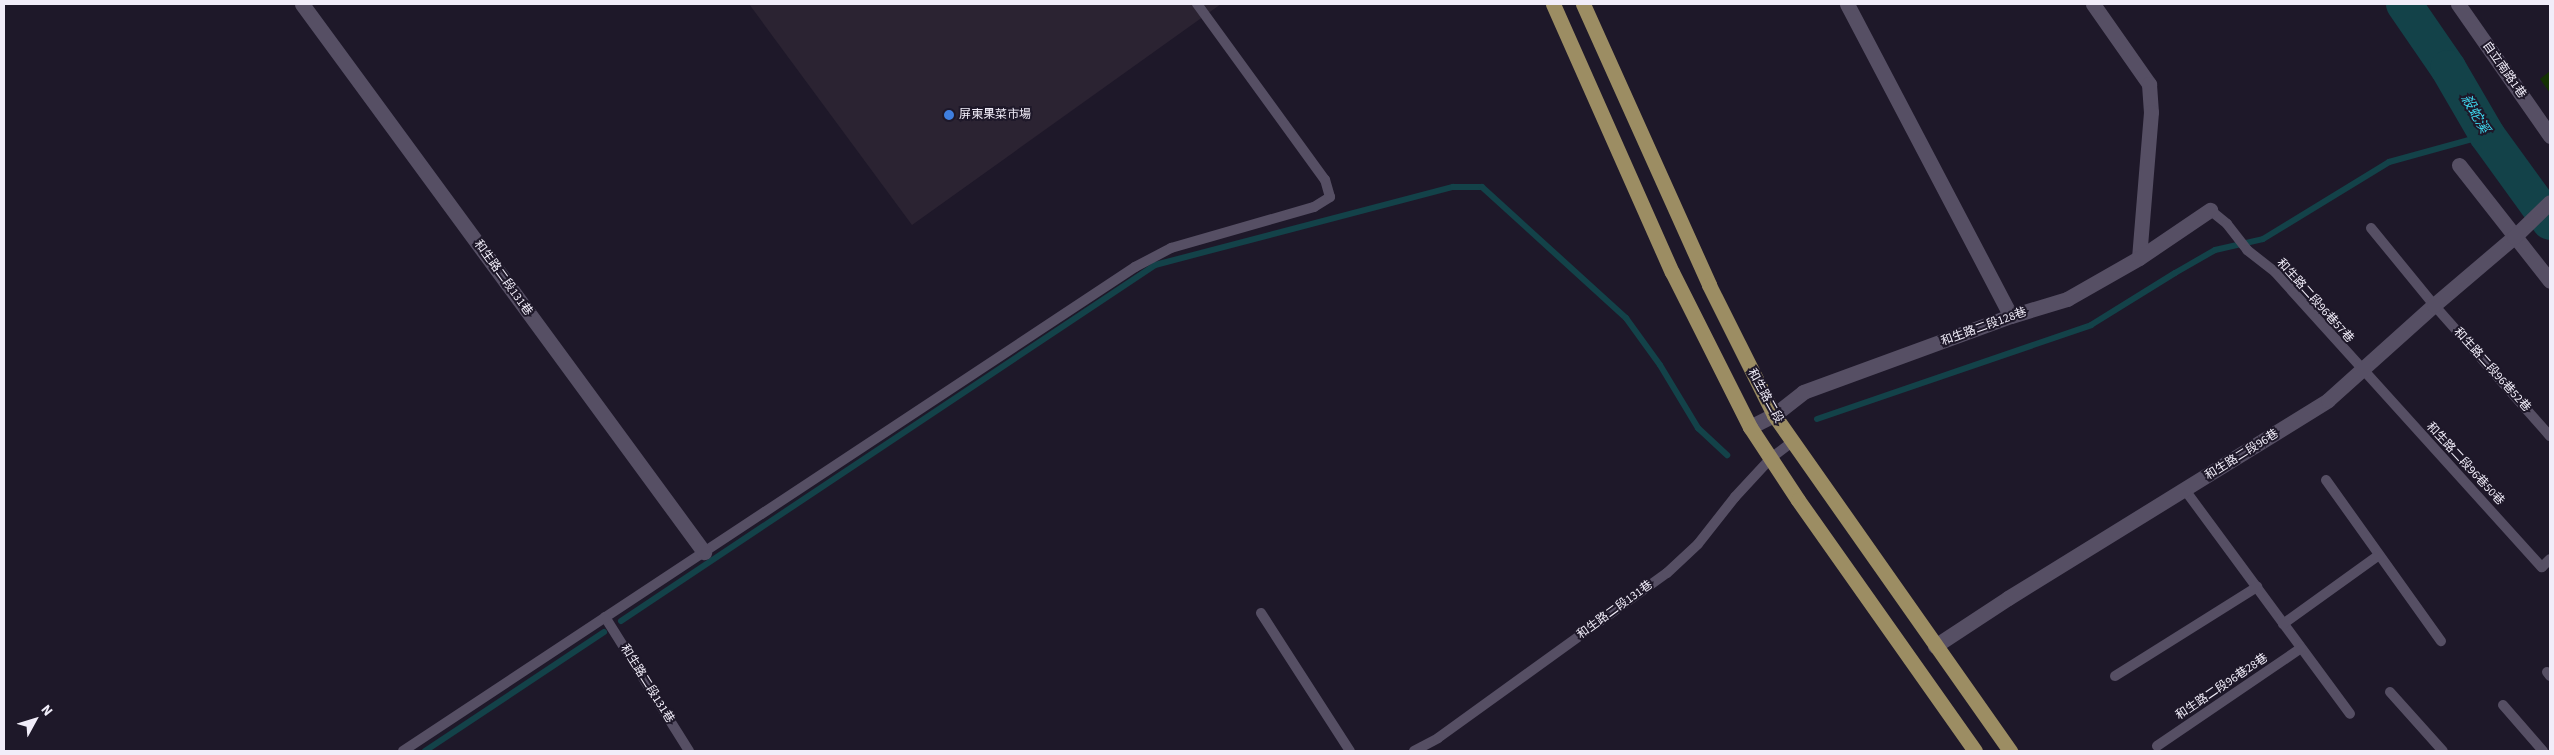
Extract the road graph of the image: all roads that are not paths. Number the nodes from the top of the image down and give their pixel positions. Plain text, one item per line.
1 (302, 4) edge
2 (1197, 4) edge
3 (1553, 4) edge
4 (1583, 4) edge
5 (1847, 4) edge
6 (2093, 4) edge
7 (2461, 5) edge
8 (2550, 136) edge
9 (2459, 164) dead end
10 (2550, 202) edge
11 (2210, 210) joint
12 (2371, 228) dead end
13 (2518, 233) junction
14 (2139, 258) junction
15 (2550, 280) edge
16 (2434, 305) junction
17 (2011, 316) junction
18 (2362, 371) junction
19 (1774, 415) junction
20 (1750, 427) junction
21 (2550, 436) edge
22 (1792, 442) junction
23 (1770, 458) junction
24 (2326, 480) dead end
25 (2185, 490) junction
26 (704, 552) junction
27 (2379, 555) junction
28 (2550, 559) edge
29 (2256, 587) junction
30 (1260, 613) dead end
31 (606, 617) junction
32 (2283, 624) junction
33 (2442, 641) dead end
34 (1935, 646) junction
35 (2301, 648) junction
36 (2114, 676) dead end
37 (2390, 692) dead end
38 (2503, 705) dead end
39 (2350, 714) dead end
40 (2157, 746) dead end
41 (403, 751) edge
42 (688, 751) edge
43 (1350, 751) edge
44 (1414, 751) edge
45 (1975, 751) edge
46 (2010, 751) edge
47 (2444, 751) edge
48 (2543, 751) edge

1 - 26 street, 和生路二段131巷
2 - 26 lane
3 - 20 main road
4 - 19 main road, 和生路二段
5 - 17 street
6 - 14 street
7 - 8 street, 自立南路1巷
9 - 13 street
10 - 13 street, 和生路二段96巷
11 - 14 street, 和生路二段128巷
11 - 18 lane, 和生路二段96巷57巷
12 - 16 lane, 和生路二段96巷52巷
13 - 15 street
13 - 16 street, 和生路二段96巷
14 - 17 street, 和生路二段128巷
16 - 18 street, 和生路二段96巷
16 - 21 lane, 和生路二段96巷52巷
17 - 19 street, 和生路二段128巷
18 - 25 street, 和生路二段96巷
18 - 28 lane, 和生路二段96巷50巷
19 - 20 street, 和生路二段128巷
19 - 22 main road, 和生路二段
20 - 23 main road
22 - 23 lane, 和生路二段131巷
22 - 34 main road, 和生路二段
23 - 44 lane, 和生路二段131巷
23 - 45 main road
24 - 27 lane
25 - 29 lane
25 - 34 street, 和生路二段96巷
26 - 31 lane
27 - 32 lane
27 - 33 lane
29 - 32 lane
29 - 36 lane
30 - 43 lane
31 - 41 lane
31 - 42 lane, 和生路二段131巷
32 - 35 lane
34 - 46 main road, 和生路二段
35 - 39 lane
35 - 40 lane, 和生路二段96巷28巷
37 - 47 lane
38 - 48 lane

